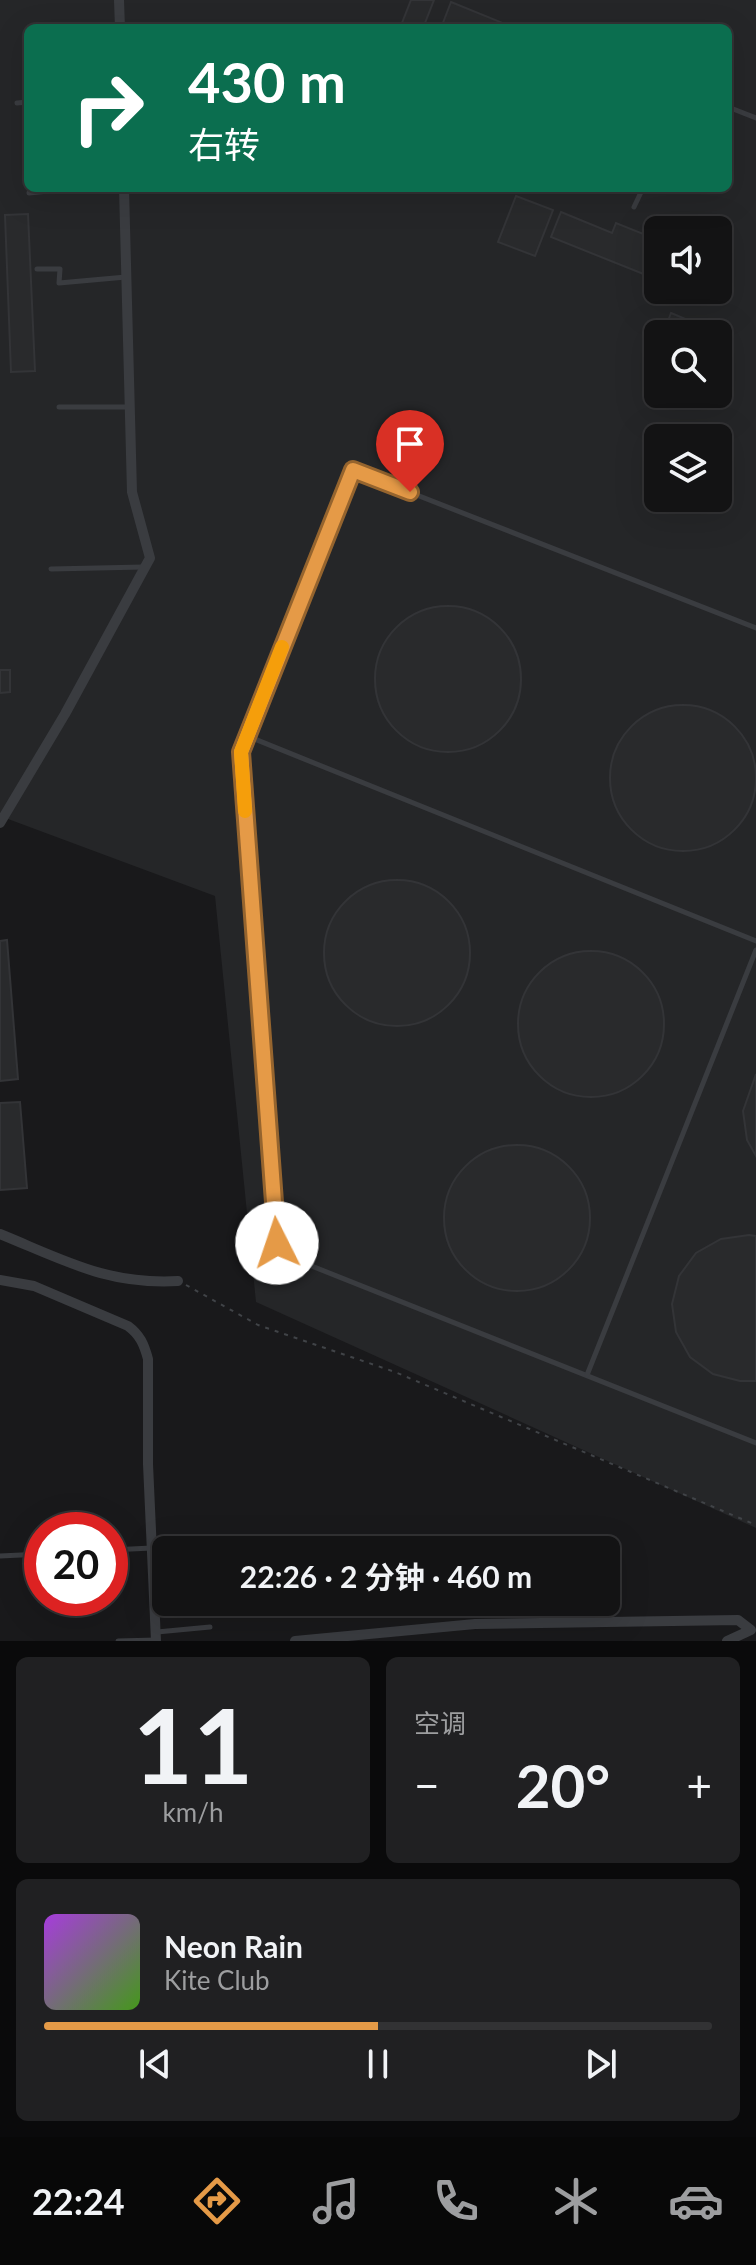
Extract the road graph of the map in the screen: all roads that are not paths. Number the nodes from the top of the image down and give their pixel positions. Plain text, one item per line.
1 (119, 0) edge
2 (120, 24) edge
3 (24, 102) edge
4 (17, 103) dead end
5 (732, 108) edge
6 (755, 116) edge
7 (39, 192) edge
8 (124, 192) edge
9 (641, 192) edge
10 (29, 193) dead end
11 (634, 207) dead end
12 (37, 269) dead end
13 (127, 277) junction
14 (59, 407) dead end
15 (130, 407) junction
16 (144, 567) junction
17 (51, 569) dead end
18 (756, 628) edge
19 (247, 736) junction
20 (0, 823) edge
21 (756, 941) edge
22 (756, 950) edge
23 (0, 1234) edge
24 (0, 1280) edge
25 (178, 1281) road end
26 (587, 1375) junction
27 (756, 1443) edge
28 (152, 1548) joint
29 (128, 1549) edge
30 (24, 1555) edge
31 (0, 1556) edge
32 (155, 1616) edge
33 (210, 1627) dead end
34 (156, 1638) edge
35 (118, 1641) edge
36 (295, 1641) edge
37 (727, 1641) edge

1 - 2 street
3 - 4 lane
5 - 6 lane
7 - 10 lane
8 - 13 street
9 - 11 lane
12 - 13 lane
13 - 15 street
14 - 15 lane
15 - 16 street
16 - 17 lane
16 - 20 street
18 - 19 lane
19 - 21 lane
19 - 26 lane
22 - 26 lane
23 - 25 street
24 - 28 street
26 - 27 lane
28 - 29 lane
30 - 31 lane
32 - 34 street
33 - 34 lane
34 - 35 lane
36 - 37 street

